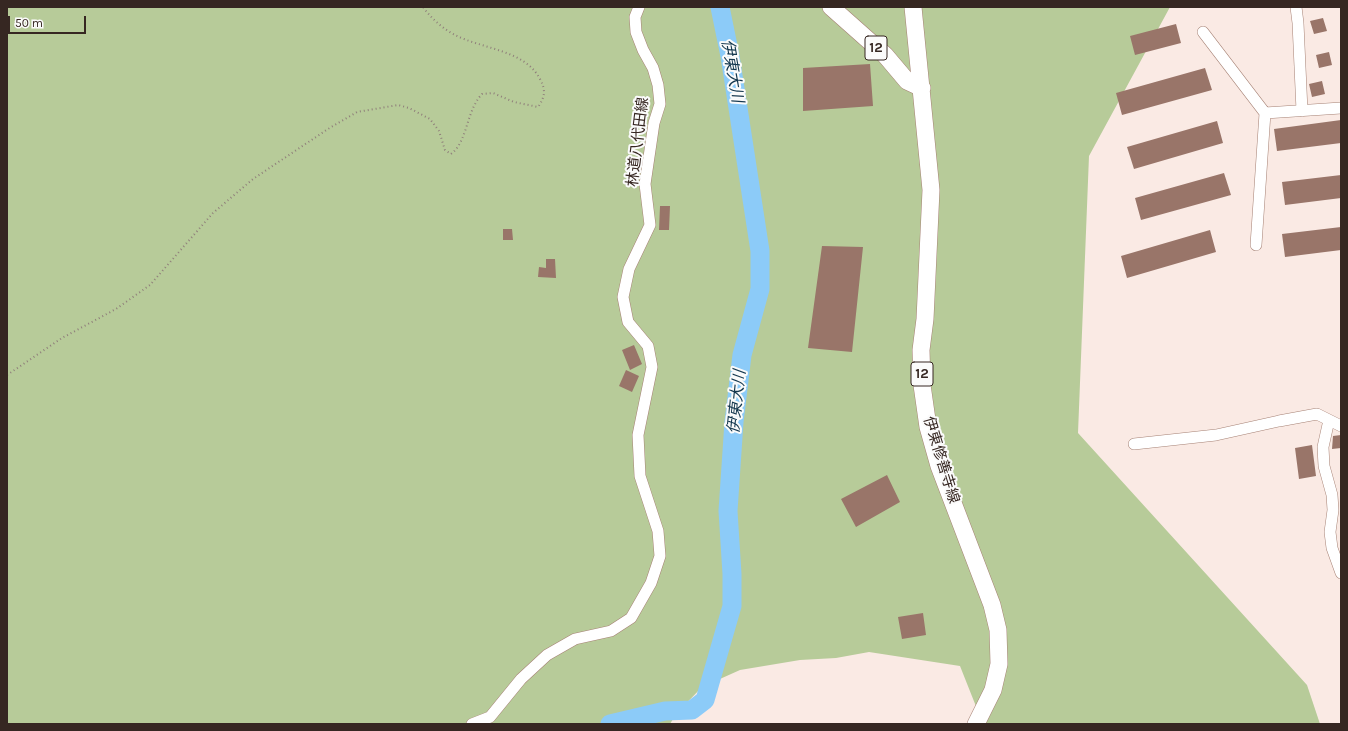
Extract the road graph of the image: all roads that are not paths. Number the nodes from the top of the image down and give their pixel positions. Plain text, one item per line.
1 (639, 7) edge
2 (830, 7) edge
3 (913, 7) edge
4 (1296, 7) edge
5 (1203, 32) dead end
6 (922, 88) junction
7 (1341, 108) edge
8 (1302, 111) junction
9 (1265, 113) junction
10 (1256, 245) dead end
11 (1329, 420) junction
12 (1341, 426) edge
13 (1134, 444) dead end
14 (1341, 573) edge
15 (472, 724) edge
16 (976, 724) edge

1 - 15 street, 林道八代田線
2 - 6 main road, 12
3 - 6 main road, 伊東修善寺線 / 12
4 - 8 street
5 - 9 street
6 - 16 main road, 伊東修善寺線 / 12
7 - 8 street
8 - 9 street
9 - 10 street
11 - 12 street
11 - 13 street
11 - 14 street

